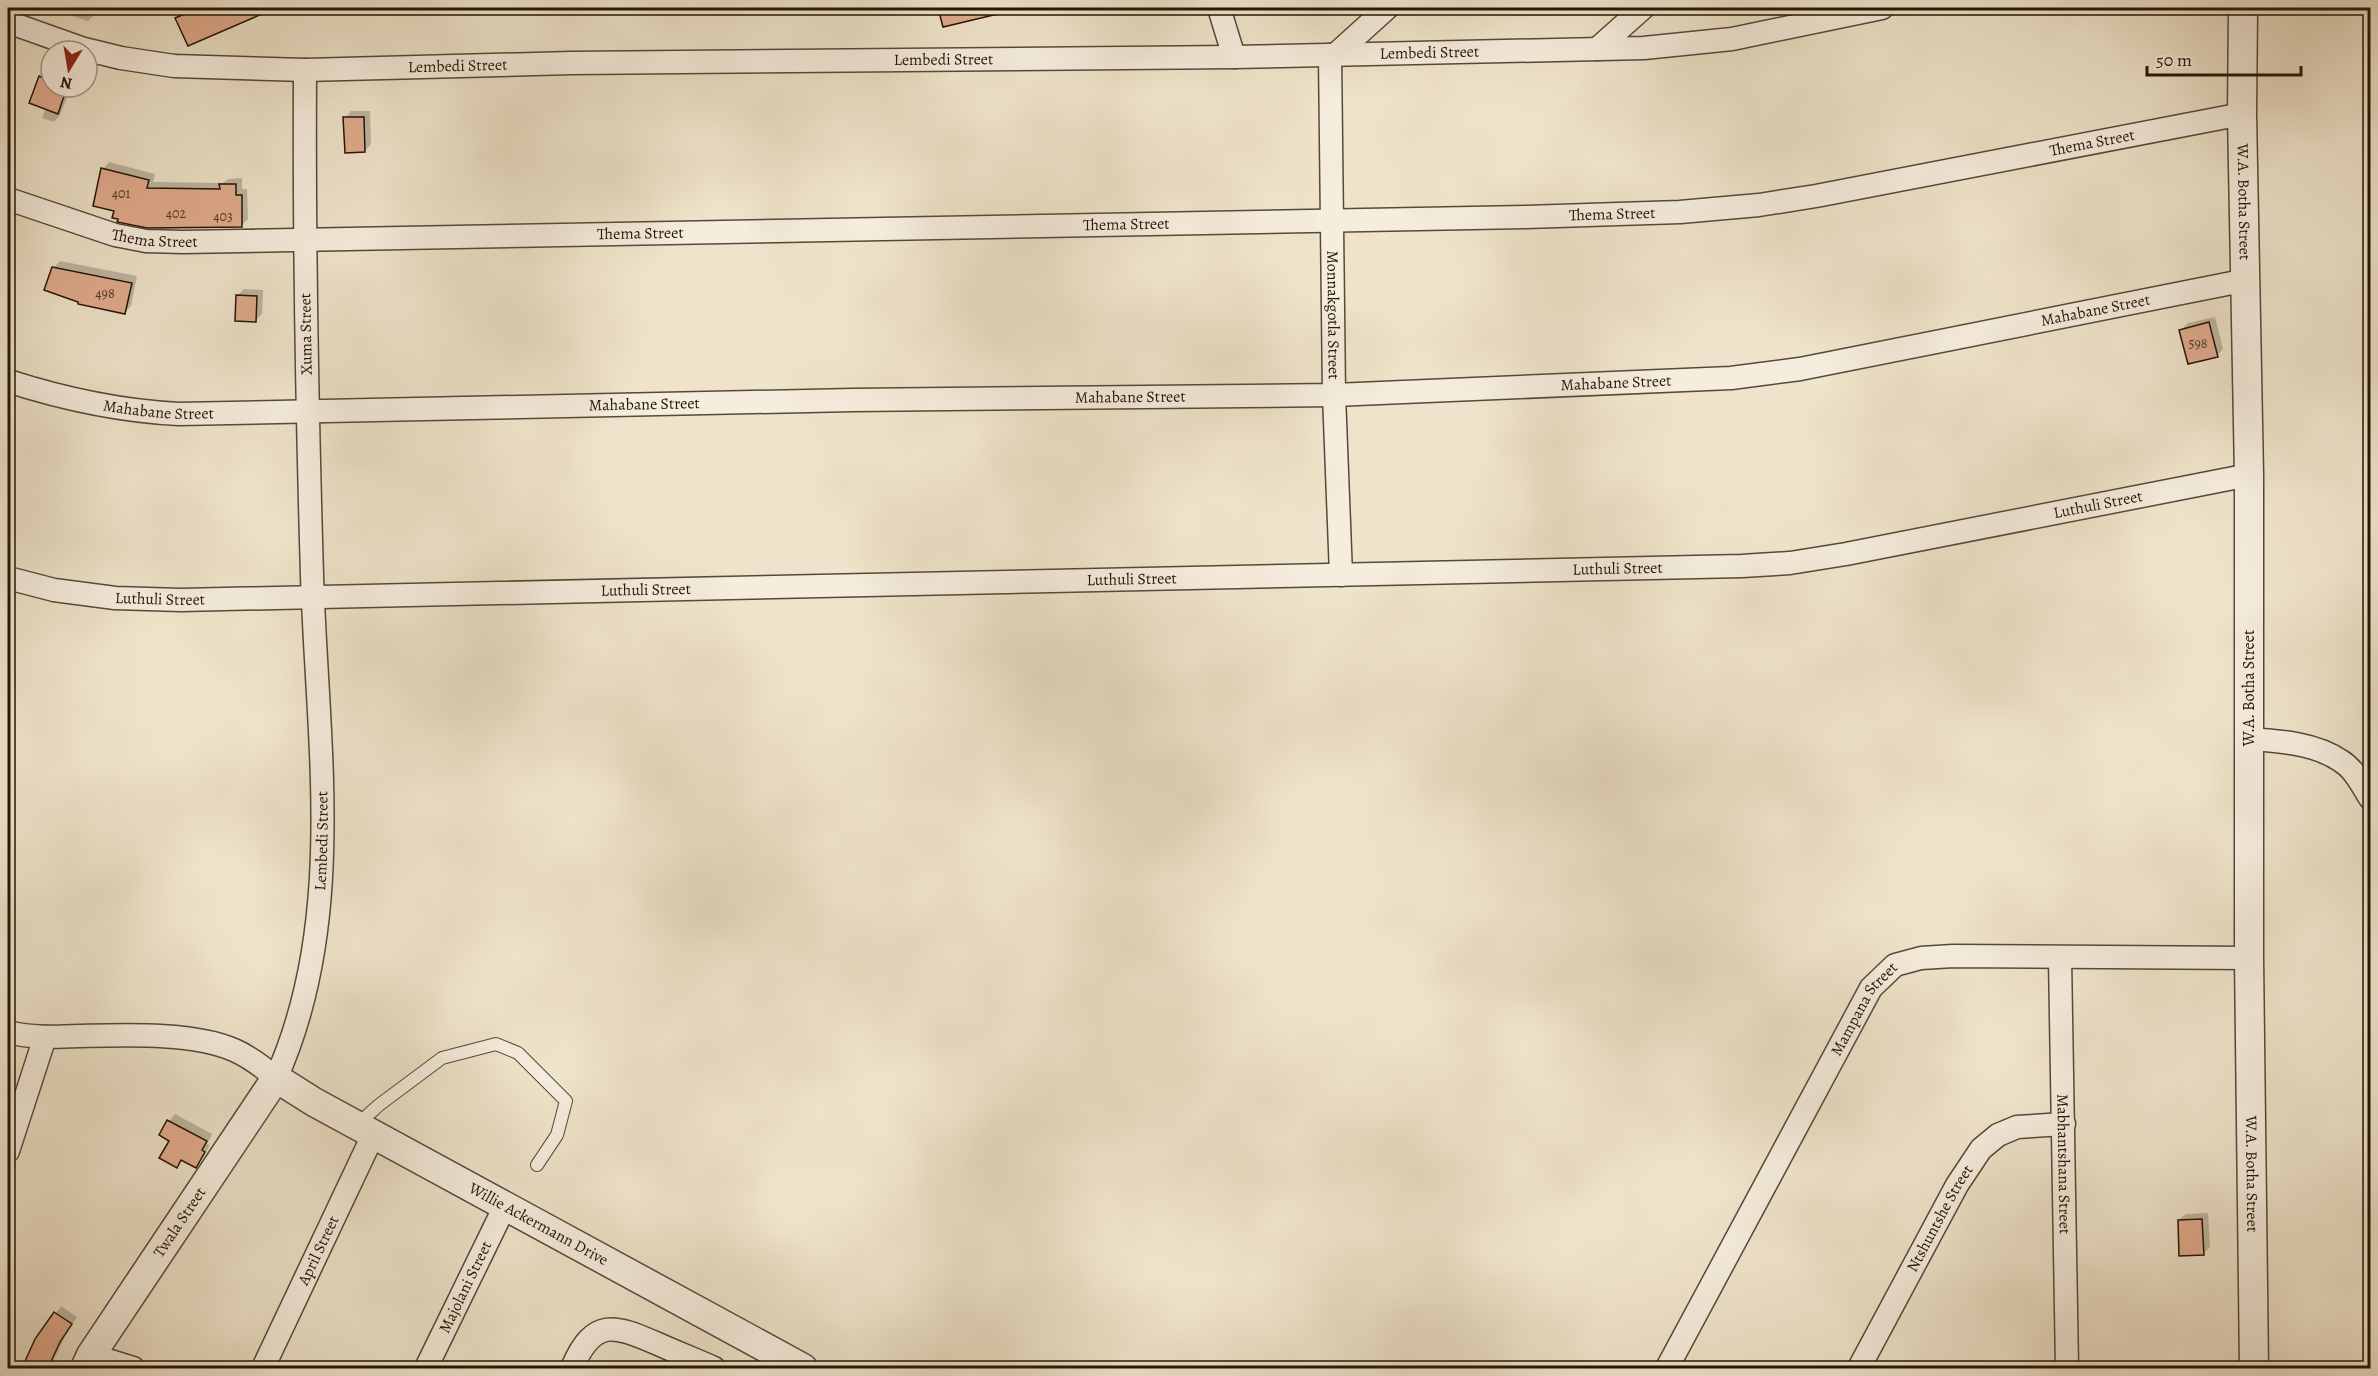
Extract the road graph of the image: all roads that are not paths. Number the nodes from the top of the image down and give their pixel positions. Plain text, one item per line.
1 (1220, 8) edge
2 (1387, 8) edge
3 (1643, 8) edge
4 (1882, 8) edge
5 (2243, 8) edge
6 (8, 22) edge
7 (1597, 49) junction
8 (1333, 55) junction
9 (1234, 57) junction
10 (304, 70) junction
11 (2242, 114) junction
12 (8, 199) edge
13 (1332, 219) junction
14 (304, 239) junction
15 (2247, 280) junction
16 (8, 381) edge
17 (1334, 395) junction
18 (307, 410) junction
19 (2249, 475) junction
20 (1341, 575) junction
21 (8, 578) edge
22 (313, 597) junction
23 (2249, 739) junction
24 (2370, 798) edge
25 (2249, 957) junction
26 (2060, 958) junction
27 (8, 1032) edge
28 (45, 1037) junction
29 (276, 1078) junction
30 (2064, 1124) junction
31 (366, 1129) junction
32 (8, 1151) edge
33 (537, 1165) dead end
34 (505, 1206) junction
35 (2067, 1346) junction
36 (88, 1362) edge
37 (133, 1368) edge
38 (263, 1368) edge
39 (426, 1368) edge
40 (573, 1368) edge
41 (714, 1368) edge
42 (803, 1368) edge
43 (1667, 1368) edge
44 (1859, 1368) edge
45 (2054, 1368) edge
46 (2067, 1368) edge
47 (2254, 1368) edge

1 - 9 street
2 - 8 street
3 - 7 street
4 - 7 street, Lembedi Street
5 - 11 street, W.A. Botha Street
6 - 10 street, Lembedi Street
7 - 8 street, Lembedi Street
8 - 9 street, Lembedi Street
8 - 13 street, Monnakgotla Street
9 - 10 street, Lembedi Street
10 - 14 street, Xuma Street
11 - 13 street, Thema Street
11 - 15 street, W.A. Botha Street
12 - 14 street, Thema Street
13 - 14 street, Thema Street
13 - 17 street, Monnakgotla Street
14 - 18 street, Xuma Street
15 - 17 street, Mahabane Street
15 - 19 street, W.A. Botha Street
16 - 18 street, Mahabane Street
17 - 18 street, Mahabane Street
17 - 20 street, Monnakgotla Street
18 - 22 street, Xuma Street
19 - 20 street, Luthuli Street
19 - 23 street, W.A. Botha Street
20 - 22 street, Luthuli Street
21 - 22 street, Luthuli Street
22 - 29 street, Lembedi Street
23 - 24 street
23 - 25 street, W.A. Botha Street
25 - 26 street, Mampana Street
25 - 47 street, W.A. Botha Street
26 - 30 street, Mabhantshana Street
26 - 43 street, Mampana Street
27 - 28 street
28 - 29 street
28 - 32 street
29 - 31 street, Willie Ackermann Drive
29 - 36 street, Twala Street
30 - 35 street, Mabhantshana Street
30 - 44 street, Ntshuntshe Street
31 - 33 lane
31 - 34 street, Willie Ackermann Drive
31 - 38 street, April Street
34 - 39 street, Majolani Street
34 - 42 street, Willie Ackermann Drive
35 - 45 street
35 - 46 street, Mabhantshana Street
36 - 37 street
40 - 41 street

